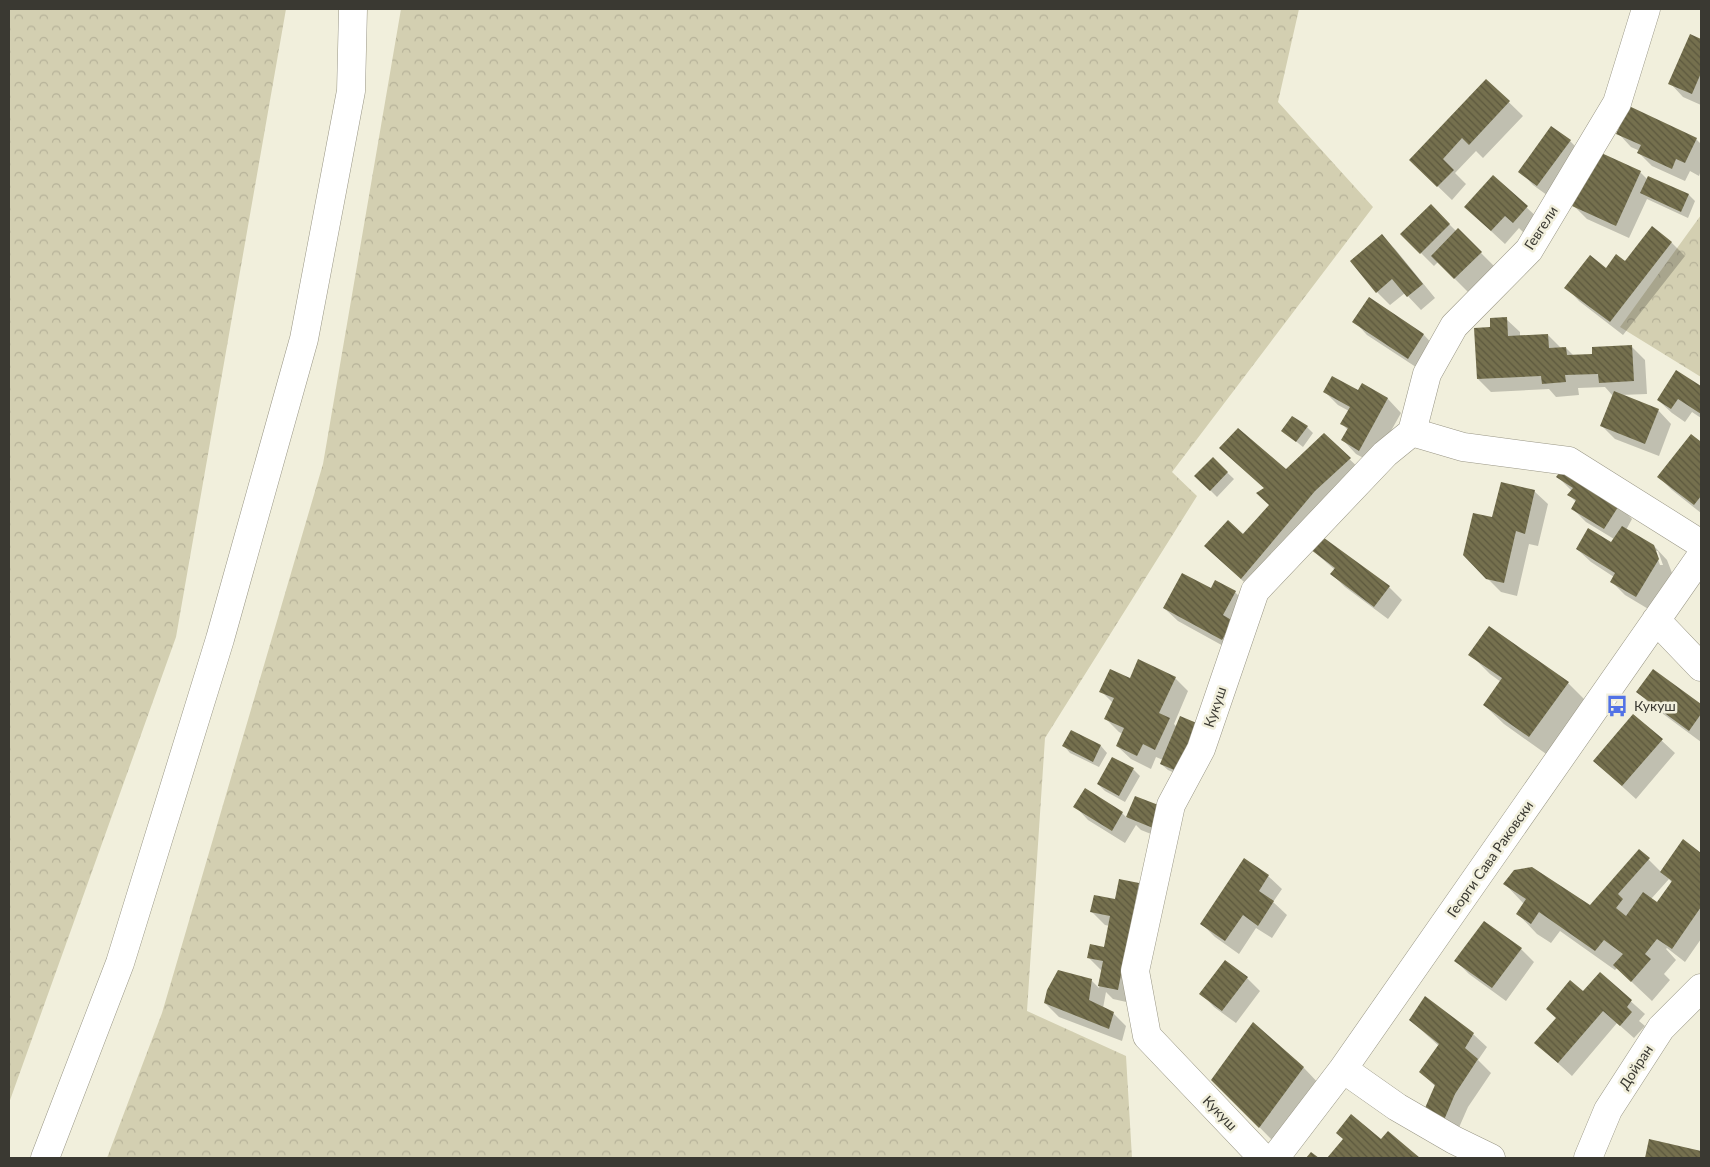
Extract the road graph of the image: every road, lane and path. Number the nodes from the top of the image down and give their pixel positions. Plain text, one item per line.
1 (353, 9) edge
2 (1646, 9) edge
3 (1412, 432) junction
4 (1701, 544) edge
5 (1701, 556) edge
6 (1656, 620) junction
7 (1701, 668) edge
8 (1701, 988) edge
9 (1343, 1069) junction
10 (45, 1158) edge
11 (1263, 1158) edge
12 (1274, 1158) edge
13 (1491, 1158) edge
14 (1588, 1158) edge

1 - 10 street
2 - 3 street, Гевгели
3 - 4 street
3 - 11 street, Кукуш
5 - 6 street, Георги Сава Раковски
6 - 7 street
6 - 9 street, Георги Сава Раковски
8 - 14 street, Дойран
9 - 12 street, Георги Сава Раковски
9 - 13 street

